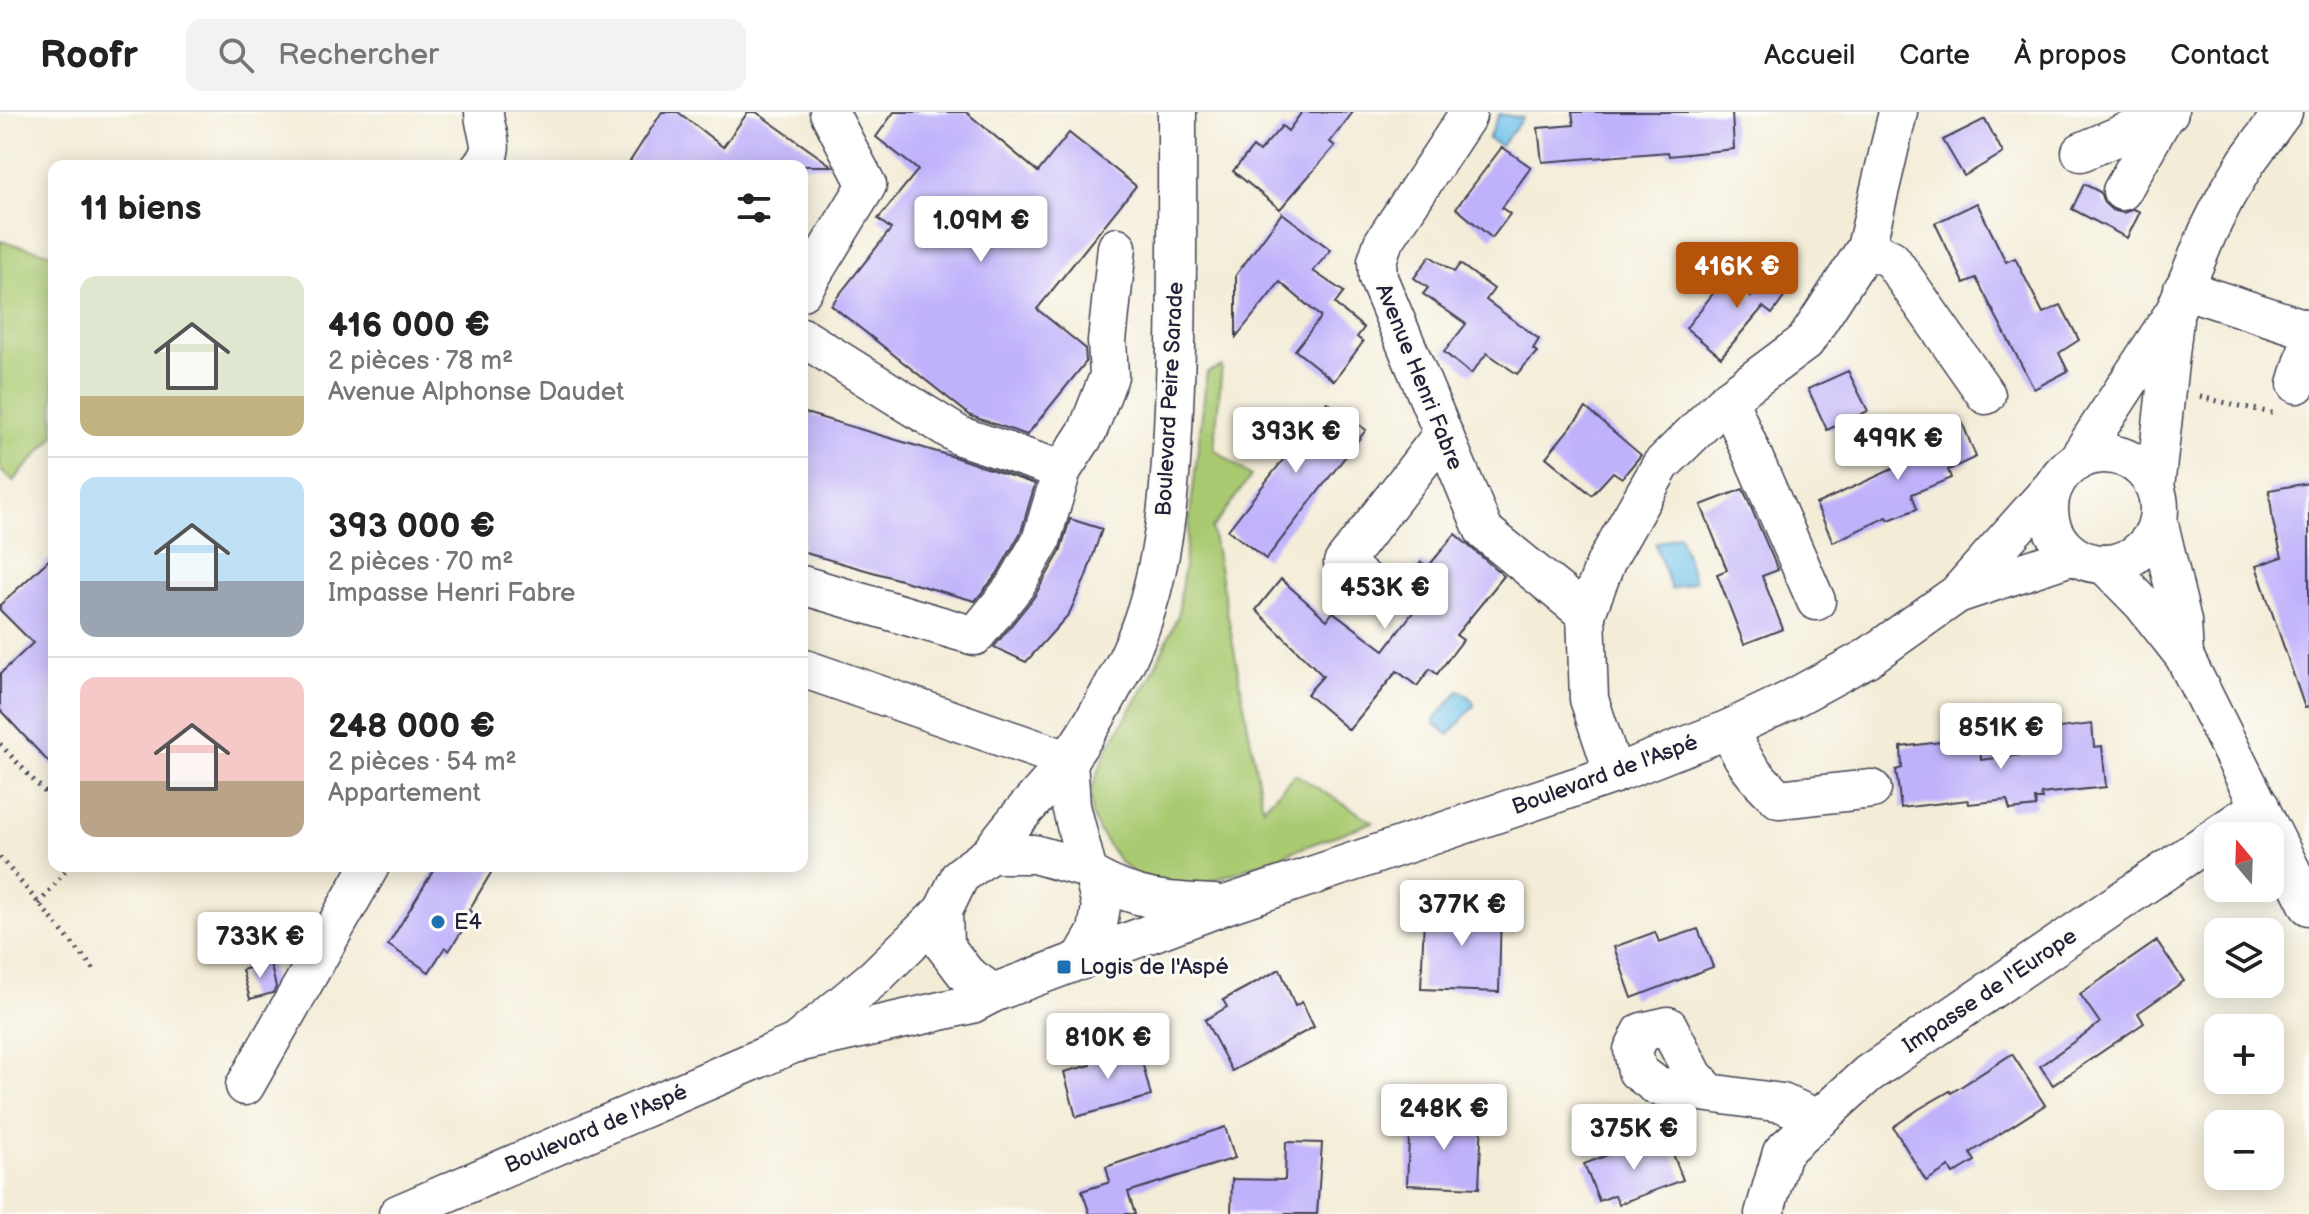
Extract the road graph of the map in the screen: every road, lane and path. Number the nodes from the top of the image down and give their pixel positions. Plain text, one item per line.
1 (484, 112) edge
2 (829, 112) edge
3 (1177, 112) edge
4 (1467, 112) edge
5 (1898, 112) edge
6 (2283, 112) edge
7 (2166, 114) edge
8 (2081, 152) dead end
9 (487, 160) edge
10 (2122, 191) dead end
11 (1117, 247) dead end
12 (1866, 248) junction
13 (808, 281) edge
14 (2179, 300) junction
15 (2309, 330) edge
16 (808, 341) edge
17 (2309, 344) edge
18 (1986, 395) dead end
19 (1728, 399) junction
20 (2213, 400) dead end
21 (2290, 400) joint
22 (1442, 435) junction
23 (1062, 470) junction
24 (2066, 473) junction
25 (2156, 503) junction
26 (2089, 560) junction
27 (1365, 581) dead end
28 (808, 587) edge
29 (1957, 594) junction
30 (1816, 601) dead end
31 (1586, 614) junction
32 (2184, 656) junction
33 (808, 670) edge
34 (1729, 729) junction
35 (0, 744) edge
36 (1068, 760) junction
37 (1614, 774) junction
38 (1872, 789) dead end
39 (48, 796) edge
40 (2260, 806) junction
41 (990, 854) junction
42 (0, 857) edge
43 (64, 872) edge
44 (367, 872) edge
45 (1090, 873) junction
46 (39, 904) junction
47 (1228, 904) junction
48 (2309, 906) edge
49 (943, 911) junction
50 (1080, 961) junction
51 (97, 973) dead end
52 (993, 993) junction
53 (793, 1044) junction
54 (245, 1086) dead end
55 (1710, 1093) dead end
56 (1819, 1119) junction
57 (398, 1214) edge
58 (1764, 1214) edge

1 - 9 street
2 - 13 street
3 - 36 street, Boulevard Peire Sarade
4 - 22 street, Avenue Henri Fabre
5 - 12 street
6 - 14 street, Boulevard de l'Aspé
7 - 8 street
7 - 10 street
11 - 23 street
12 - 18 street
12 - 19 street
14 - 15 street
14 - 24 street, Boulevard de l'Aspé
14 - 25 street, Boulevard de l'Aspé
16 - 23 street
17 - 21 street
19 - 30 street
19 - 31 street
20 - 21 path
22 - 27 street
22 - 31 street, Avenue Henri Fabre
23 - 28 street
24 - 25 street
24 - 26 street
24 - 29 street, Boulevard de l'Aspé
25 - 26 street
25 - 32 street
26 - 29 street, Boulevard de l'Aspé
26 - 32 street
29 - 34 street, Boulevard de l'Aspé
31 - 37 street
32 - 40 street
33 - 36 street
34 - 37 street, Boulevard de l'Aspé
34 - 38 street
35 - 39 path
36 - 41 street, Boulevard Peire Sarade
36 - 45 street
37 - 47 street, Boulevard de l'Aspé
40 - 48 street
40 - 56 street, Impasse de l'Europe
41 - 45 street
41 - 49 street
42 - 46 path
43 - 46 path
44 - 54 street
45 - 47 street, Boulevard de l'Aspé
45 - 50 street
46 - 51 path
47 - 50 street, Boulevard de l'Aspé
49 - 52 street
49 - 53 street, Boulevard de l'Aspé
50 - 52 street
52 - 53 street, Boulevard de l'Aspé
53 - 57 street, Boulevard de l'Aspé
55 - 56 street
56 - 58 street, Impasse de l'Europe

